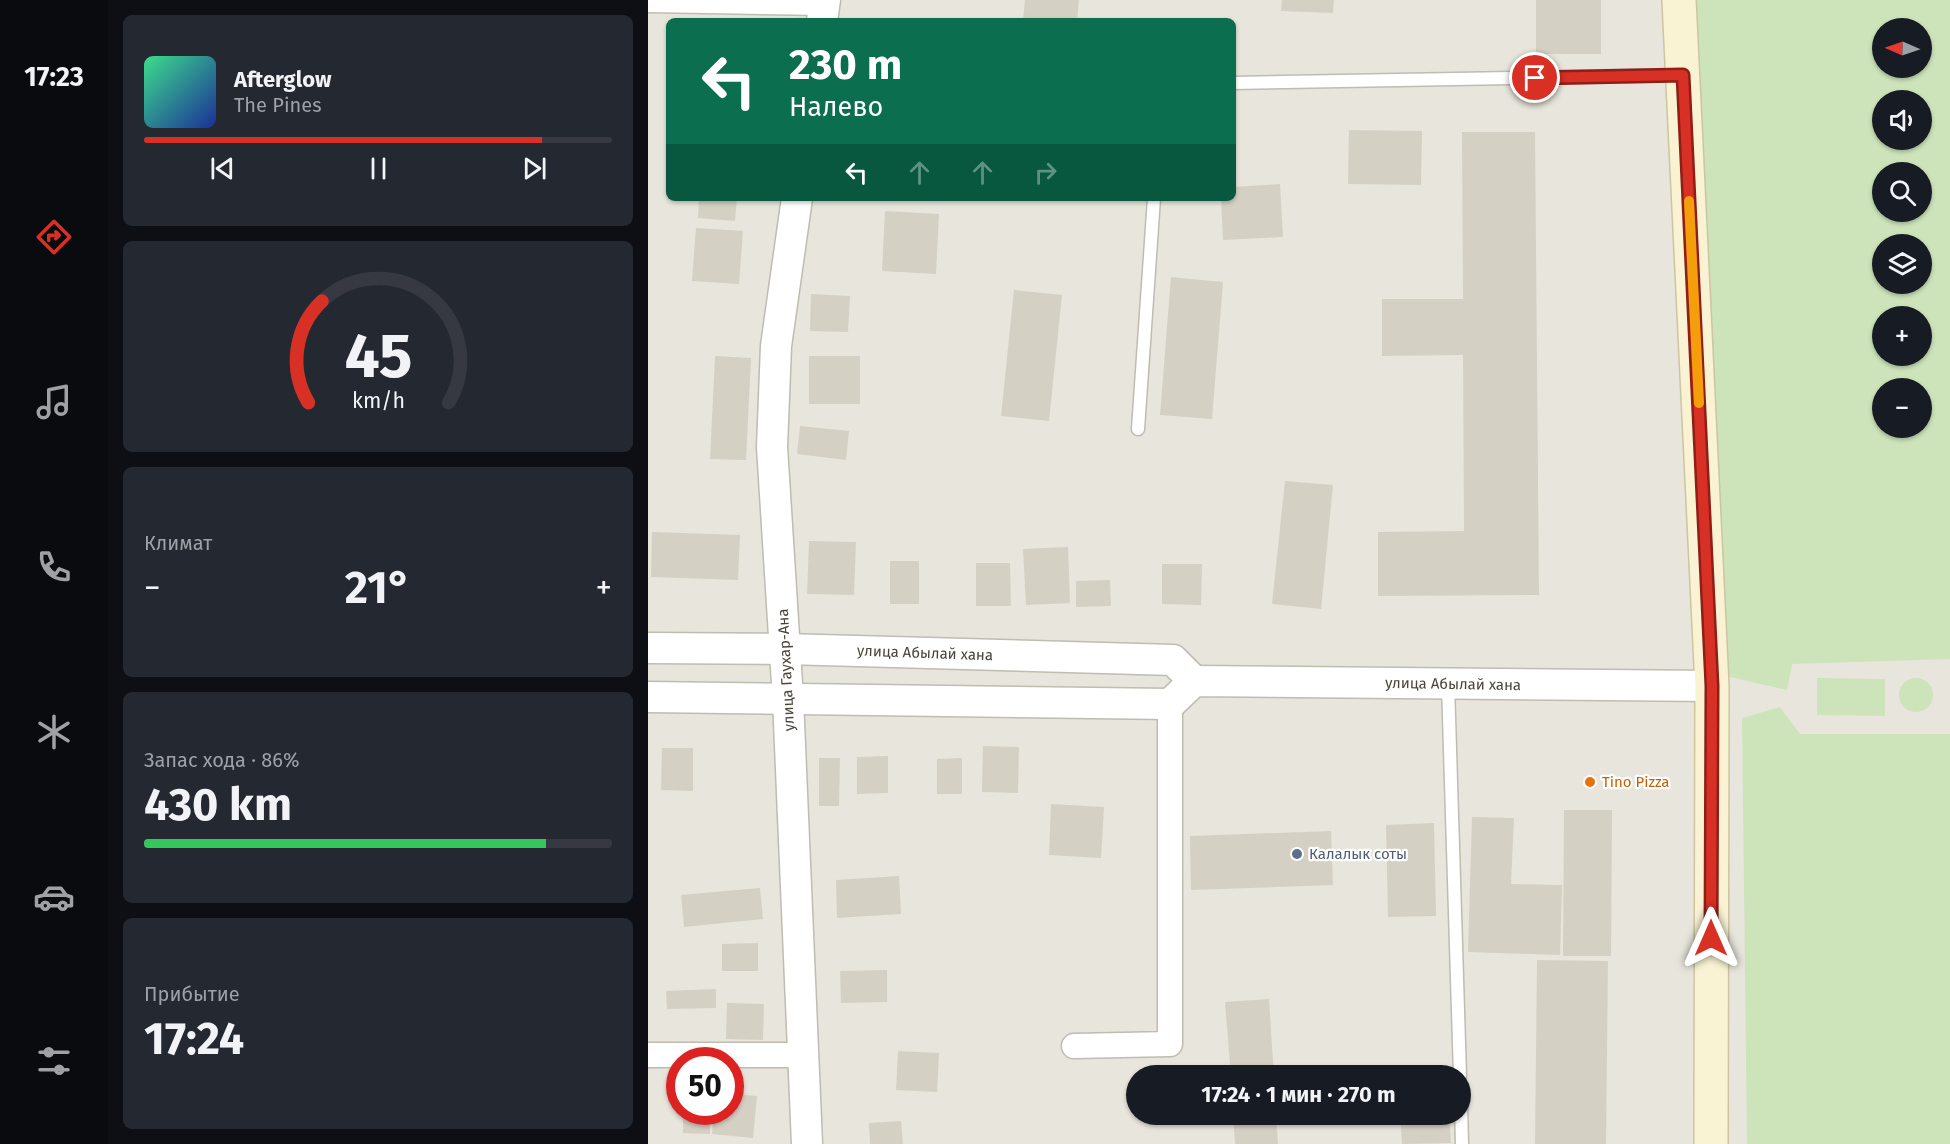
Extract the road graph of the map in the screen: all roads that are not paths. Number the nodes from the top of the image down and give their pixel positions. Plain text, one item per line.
1 (648, 0) edge
2 (1679, 0) edge
3 (824, 8) edge
4 (1683, 75) junction
5 (1236, 83) edge
6 (797, 201) edge
7 (1154, 201) edge
8 (1138, 429) dead end
9 (648, 648) edge
10 (785, 650) junction
11 (1194, 681) junction
12 (1448, 684) junction
13 (1712, 686) junction
14 (648, 697) edge
15 (788, 699) junction
16 (1170, 704) junction
17 (1074, 1046) dead end
18 (648, 1054) edge
19 (802, 1055) junction
20 (1460, 1065) edge
21 (1462, 1125) edge
22 (807, 1144) edge
23 (1462, 1144) edge
24 (1711, 1144) edge

1 - 3 street
2 - 4 main road
4 - 5 lane
4 - 13 main road
6 - 10 street, улица Гаухар-Ана
7 - 8 lane
9 - 10 street, улица Абылай хана
10 - 11 street, улица Абылай хана
10 - 15 street, улица Гаухар-Ана
11 - 12 street, улица Абылай хана
11 - 16 street
12 - 13 street, улица Абылай хана
12 - 20 lane
13 - 24 main road
14 - 15 street
15 - 16 street
15 - 19 street, улица Гаухар-Ана
16 - 17 street
18 - 19 street
19 - 22 street, улица Гаухар-Ана
21 - 23 lane

